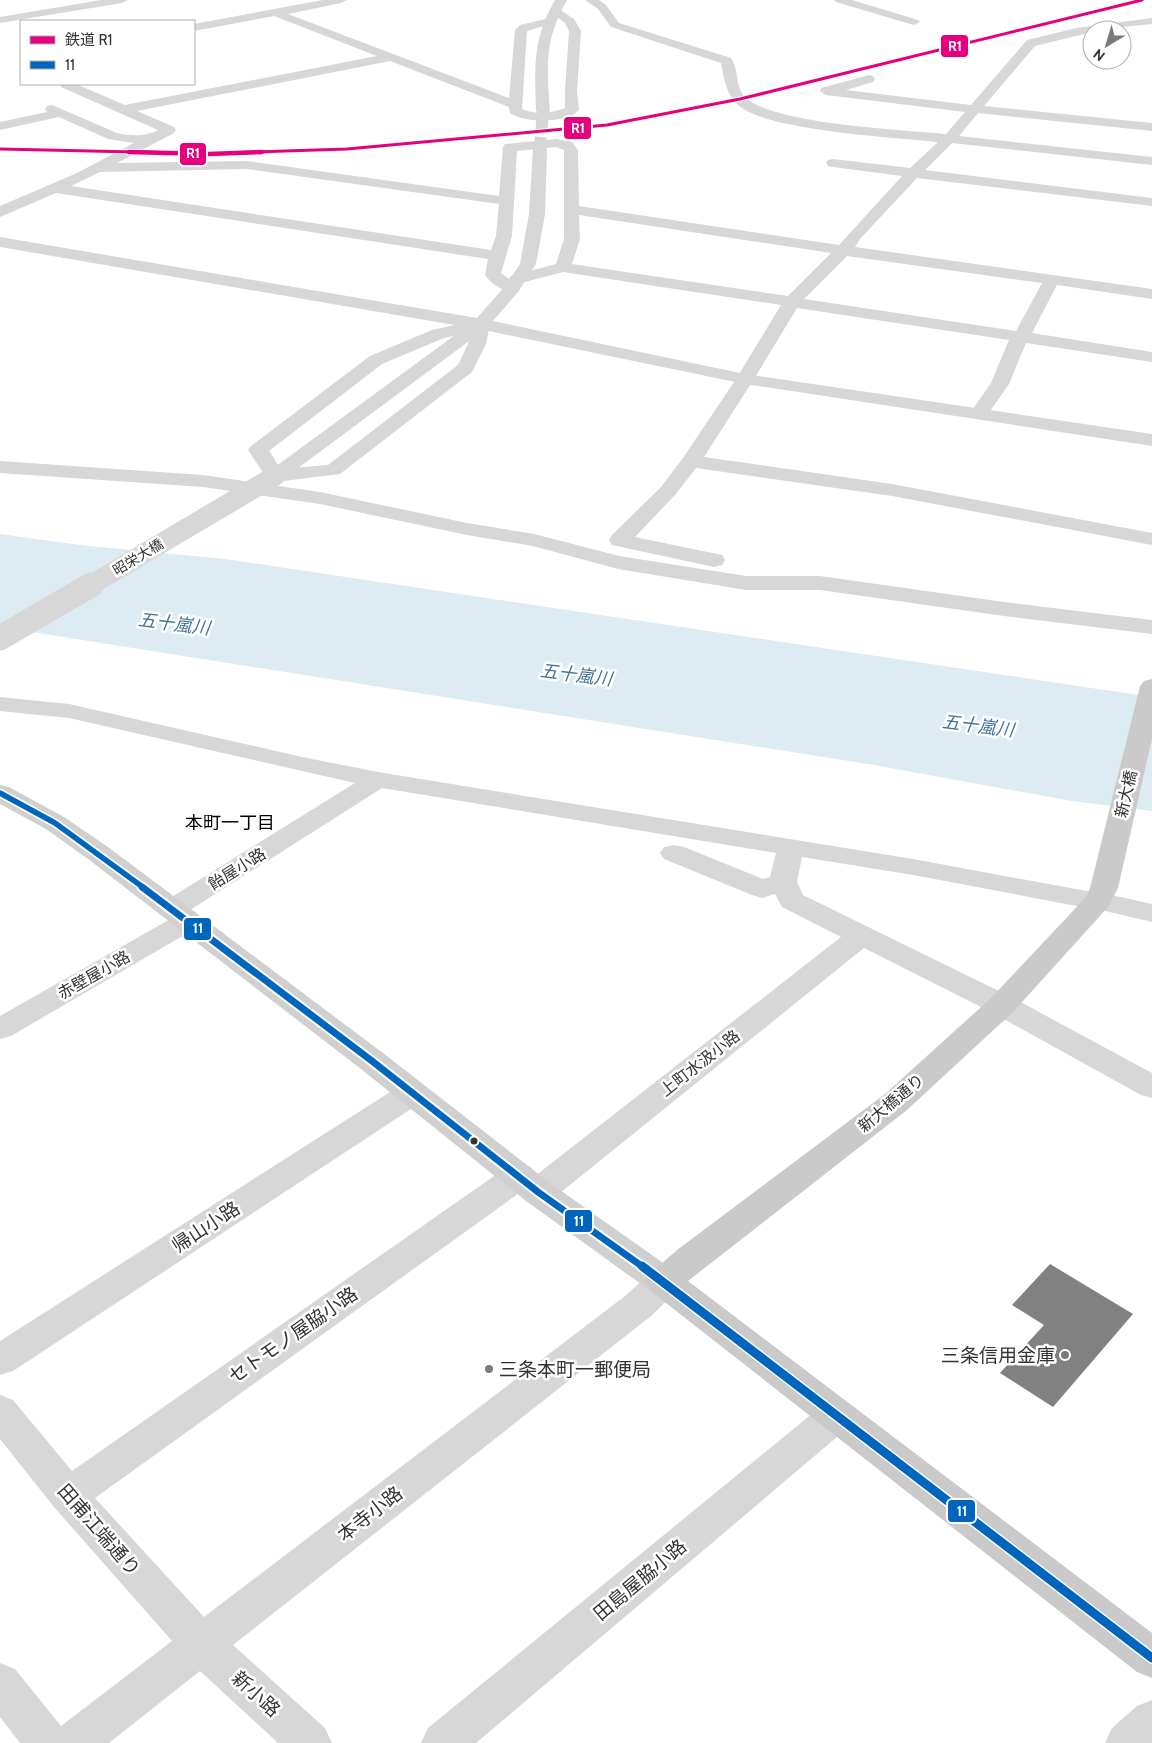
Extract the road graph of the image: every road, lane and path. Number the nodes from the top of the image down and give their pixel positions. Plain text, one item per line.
1 (47, 0) edge
2 (122, 0) edge
3 (342, 0) edge
4 (560, 0) edge
5 (591, 0) edge
6 (840, 0) edge
7 (276, 13) junction
8 (553, 16) junction
9 (0, 20) edge
10 (1152, 21) edge
11 (914, 22) dead end
12 (615, 25) junction
13 (573, 27) junction
14 (195, 28) edge
15 (392, 57) junction
16 (869, 79) dead end
17 (68, 85) edge
18 (515, 105) junction
19 (974, 109) junction
20 (121, 110) junction
21 (543, 111) tunnel mouth
22 (0, 126) edge
23 (1152, 127) edge
24 (153, 138) junction
25 (950, 138) junction
26 (540, 149) tunnel mouth
27 (1152, 161) edge
28 (833, 163) dead end
29 (96, 168) junction
30 (913, 173) junction
31 (55, 188) junction
32 (506, 201) junction
33 (1152, 202) edge
34 (572, 209) junction
35 (0, 212) edge
36 (0, 242) edge
37 (843, 250) junction
38 (497, 256) junction
39 (563, 267) junction
40 (1052, 280) junction
41 (514, 284) junction
42 (1152, 294) edge
43 (791, 303) junction
44 (481, 324) junction
45 (1019, 338) junction
46 (1152, 357) edge
47 (745, 379) junction
48 (979, 413) junction
49 (1152, 440) edge
50 (692, 460) junction
51 (0, 467) edge
52 (275, 476) junction
53 (1152, 539) edge
54 (820, 583) junction
55 (1152, 627) edge
56 (0, 638) edge
57 (1152, 686) edge
58 (0, 704) edge
59 (378, 780) junction
60 (0, 793) edge
61 (791, 847) junction
62 (674, 853) dead end
63 (783, 882) junction
64 (1101, 894) junction
65 (1152, 913) edge
66 (180, 915) junction
67 (862, 935) junction
68 (1002, 1005) junction
69 (0, 1029) edge
70 (1152, 1087) edge
71 (412, 1093) junction
72 (529, 1184) junction
73 (664, 1282) junction
74 (0, 1360) edge
75 (0, 1411) edge
76 (837, 1415) junction
77 (68, 1495) junction
78 (202, 1645) junction
79 (1152, 1658) edge
80 (0, 1683) edge
81 (1152, 1721) edge
82 (47, 1743) edge
83 (74, 1743) edge
84 (310, 1743) edge
85 (443, 1743) edge
86 (1127, 1743) edge

1 - 9 street
2 - 9 street
3 - 7 street
4 - 8 street
5 - 12 street
6 - 11 street
7 - 14 street
7 - 15 street
8 - 13 street
8 - 18 street
8 - 21 street
10 - 19 street
12 - 13 street
12 - 25 street
13 - 18 street
15 - 18 street
15 - 20 street
16 - 19 street
17 - 20 street
19 - 23 street
19 - 25 street
20 - 24 street
22 - 24 street
24 - 29 street
25 - 27 street
25 - 30 street
26 - 41 street
28 - 30 street
29 - 31 street
29 - 32 street
30 - 33 street
30 - 37 street
31 - 35 street
31 - 38 street
32 - 34 street
32 - 38 street
34 - 37 street
34 - 39 street
36 - 44 street
37 - 40 street
37 - 43 street
38 - 41 street
39 - 41 street
39 - 43 street
40 - 42 street
40 - 45 street
41 - 44 street
43 - 45 street
43 - 47 street
44 - 47 street
44 - 52 street, 昭栄大橋
44 - 52 street
44 - 52 street
45 - 46 street
45 - 48 street
47 - 48 street
47 - 50 street
48 - 49 street
50 - 53 street
50 - 54 street
51 - 54 street
52 - 56 street, 昭栄大橋, bridge
54 - 55 street
57 - 64 main road, 新大橋
58 - 59 street
59 - 61 street
59 - 66 street, 飴屋小路
60 - 66 main road
61 - 63 street
61 - 64 street
62 - 63 street
63 - 67 street
64 - 65 street
64 - 68 main road, 新大橋通り
66 - 69 street, 赤壁屋小路
66 - 71 main road
67 - 68 street
67 - 72 street, 上町水汲小路
68 - 70 street
68 - 73 main road, 新大橋通り
71 - 72 main road
71 - 74 street, 帰山小路
72 - 73 main road
72 - 77 street, セトモノ屋脇小路
73 - 76 main road
73 - 78 street, 本寺小路
75 - 77 street, 田甫江端通り
76 - 79 main road
76 - 85 street, 田島屋脇小路
77 - 78 street, 田甫江端通り
78 - 83 street, 本寺小路
78 - 84 street, 新小路
80 - 82 street
81 - 86 street

